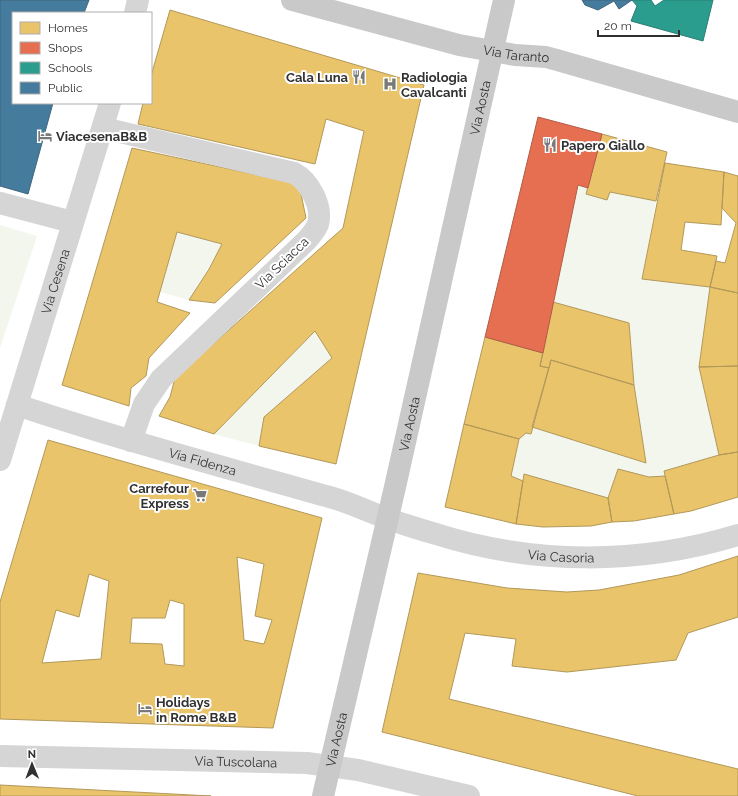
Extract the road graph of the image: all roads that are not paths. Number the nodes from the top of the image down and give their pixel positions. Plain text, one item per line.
1 (138, 0) edge
2 (292, 0) edge
3 (504, 0) edge
4 (135, 12) edge
5 (493, 51) junction
6 (110, 104) edge
7 (738, 112) edge
8 (104, 128) junction
9 (0, 203) edge
10 (72, 222) junction
11 (17, 405) junction
12 (131, 441) junction
13 (0, 460) edge
14 (387, 519) junction
15 (738, 535) edge
16 (0, 756) edge
17 (330, 766) junction
18 (323, 796) edge
19 (468, 796) edge

1 - 4 street
2 - 5 main road, Via Taranto
3 - 5 main road, Via Aosta
5 - 7 main road, Via Taranto
5 - 14 main road, Via Aosta
6 - 8 street, Via Cesena
8 - 10 street, Via Cesena
8 - 12 street, Via Sciacca
9 - 10 street
10 - 11 street, Via Cesena
11 - 12 street, Via Fidenza
11 - 13 street, Via Cesena
12 - 14 street, Via Fidenza
14 - 15 street, Via Casoria
14 - 17 main road, Via Aosta
16 - 17 street, Via Tuscolana
17 - 18 main road, Via Aosta
17 - 19 street, Via Tuscolana

